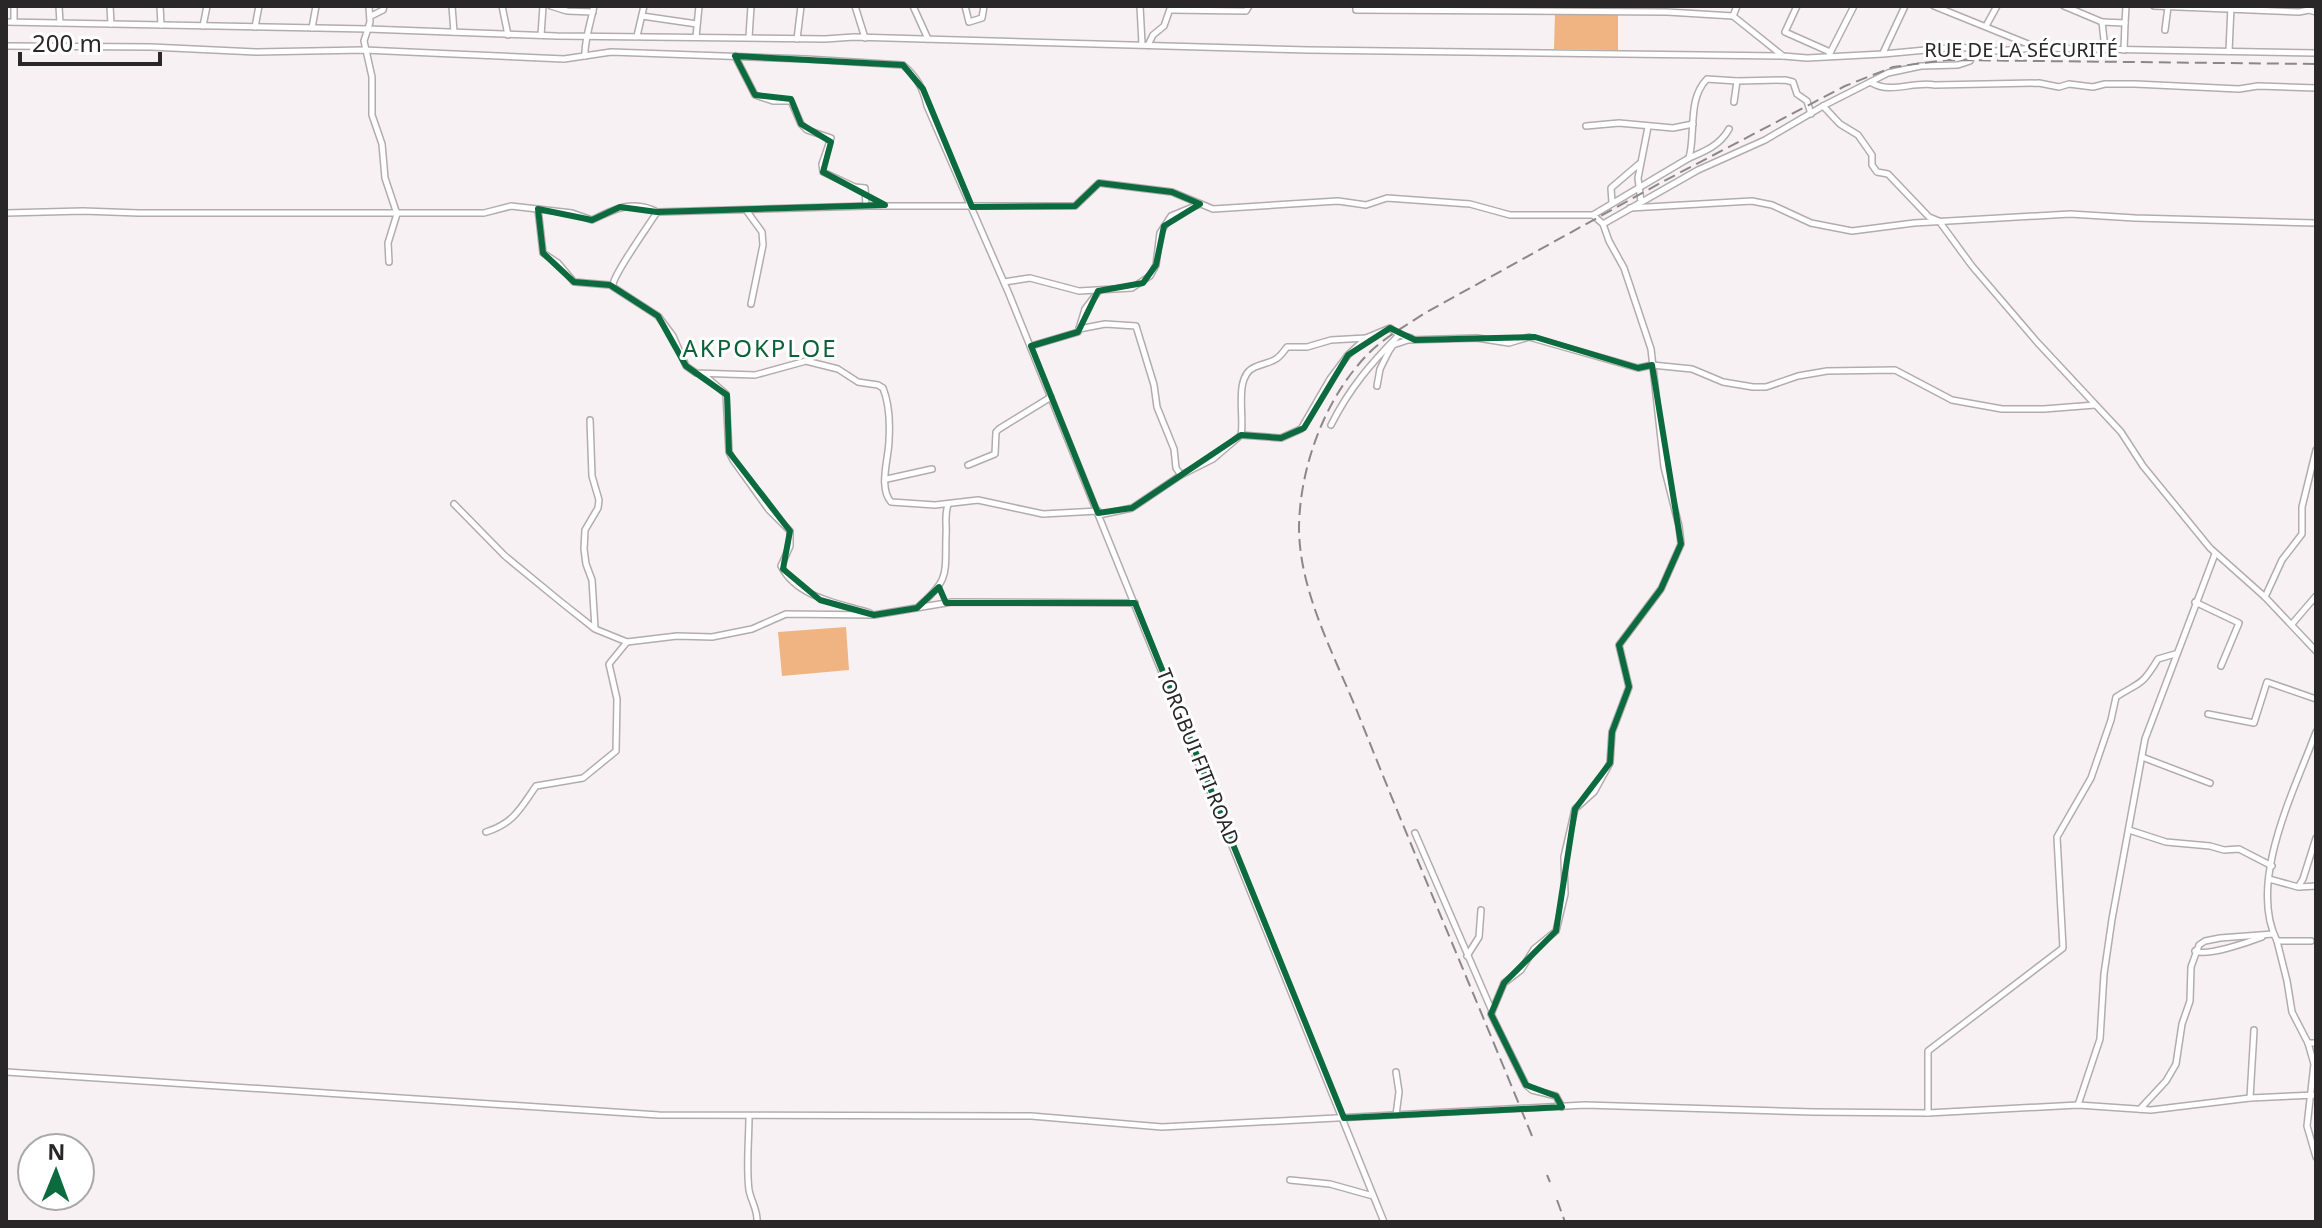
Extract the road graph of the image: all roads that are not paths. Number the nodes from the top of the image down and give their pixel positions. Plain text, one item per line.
1 (14, 6) edge
2 (59, 6) edge
3 (110, 6) edge
4 (160, 6) edge
5 (207, 6) edge
6 (259, 6) edge
7 (316, 6) edge
8 (369, 6) edge
9 (384, 6) edge
10 (452, 6) edge
11 (502, 6) edge
12 (543, 6) edge
13 (551, 6) edge
14 (644, 6) edge
15 (699, 6) edge
16 (751, 6) edge
17 (801, 6) edge
18 (855, 6) edge
19 (913, 6) edge
20 (965, 6) edge
21 (984, 6) edge
22 (1140, 6) edge
23 (1249, 6) edge
24 (1737, 6) edge
25 (1797, 6) edge
26 (1854, 6) edge
27 (1905, 6) edge
28 (1934, 6) edge
29 (1997, 6) edge
30 (2126, 6) edge
31 (2154, 6) edge
32 (2069, 7) edge
33 (2168, 7) edge
34 (2231, 7) edge
35 (1170, 8) edge
36 (1356, 8) edge
37 (1406, 8) edge
38 (1461, 8) edge
39 (1510, 8) edge
40 (593, 9) edge
41 (1574, 9) edge
42 (1620, 9) edge
43 (1667, 9) edge
44 (2299, 9) edge
45 (2316, 12) edge
46 (371, 16) junction
47 (642, 16) junction
48 (1733, 16) junction
49 (6, 22) edge
50 (14, 22) junction
51 (2102, 22) junction
52 (60, 23) junction
53 (2125, 23) junction
54 (111, 24) junction
55 (697, 24) junction
56 (161, 25) junction
57 (203, 26) junction
58 (1986, 26) junction
59 (255, 27) junction
60 (312, 28) junction
61 (368, 29) junction
62 (2165, 30) dead end
63 (454, 32) junction
64 (508, 35) junction
65 (541, 35) junction
66 (589, 36) junction
67 (637, 36) junction
68 (695, 37) junction
69 (749, 37) junction
70 (865, 38) junction
71 (797, 39) junction
72 (928, 39) junction
73 (1145, 44) junction
74 (6, 46) edge
75 (1976, 47) junction
76 (2036, 48) junction
77 (364, 50) junction
78 (2105, 50) junction
79 (2124, 50) junction
80 (2229, 51) junction
81 (2316, 53) edge
82 (1829, 54) junction
83 (1883, 54) junction
84 (585, 56) junction
85 (735, 56) junction
86 (1783, 56) junction
87 (1737, 81) junction
88 (1872, 83) junction
89 (2316, 88) edge
90 (1734, 102) dead end
91 (1823, 106) junction
92 (1811, 114) junction
93 (1693, 124) junction
94 (1586, 126) dead end
95 (1648, 127) junction
96 (1729, 129) dead end
97 (1689, 158) junction
98 (1640, 164) junction
99 (1639, 188) junction
100 (1641, 202) junction
101 (1612, 203) junction
102 (1200, 204) junction
103 (866, 206) junction
104 (972, 207) junction
105 (1630, 208) junction
106 (538, 209) junction
107 (745, 209) junction
108 (657, 212) junction
109 (6, 213) edge
110 (397, 214) junction
111 (1593, 215) junction
112 (1939, 221) junction
113 (2316, 223) edge
114 (1603, 224) junction
115 (389, 262) dead end
116 (1004, 282) junction
117 (613, 286) junction
118 (1098, 291) junction
119 (751, 304) dead end
120 (1079, 329) junction
121 (1399, 335) junction
122 (1366, 338) junction
123 (1415, 340) junction
124 (1031, 346) junction
125 (1652, 365) junction
126 (702, 374) junction
127 (1377, 386) dead end
128 (1051, 397) junction
129 (2095, 405) junction
130 (590, 420) dead end
131 (1331, 425) dead end
132 (1241, 435) junction
133 (2316, 450) edge
134 (968, 465) dead end
135 (932, 469) dead end
136 (1181, 475) junction
137 (887, 479) junction
138 (454, 504) dead end
139 (948, 504) junction
140 (935, 505) junction
141 (1098, 513) junction
142 (944, 514) junction
143 (2215, 554) junction
144 (943, 593) junction
145 (2316, 596) edge
146 (2265, 597) junction
147 (2195, 602) junction
148 (1135, 603) junction
149 (917, 608) junction
150 (874, 615) junction
151 (2292, 624) junction
152 (595, 629) junction
153 (627, 642) junction
154 (2316, 651) edge
155 (2175, 654) junction
156 (2221, 666) dead end
157 (2316, 699) edge
158 (2208, 714) dead end
159 (2316, 732) edge
160 (2142, 757) junction
161 (2210, 783) dead end
162 (2129, 830) junction
163 (486, 832) dead end
164 (1415, 833) dead end
165 (2316, 838) edge
166 (2272, 866) junction
167 (2269, 879) junction
168 (2316, 886) edge
169 (2298, 887) junction
170 (1481, 910) dead end
171 (2273, 934) junction
172 (2265, 936) junction
173 (2277, 941) junction
174 (2311, 941) dead end
175 (2195, 951) junction
176 (1467, 956) junction
177 (1492, 1011) junction
178 (2254, 1030) dead end
179 (2308, 1043) junction
180 (2316, 1043) edge
181 (6, 1072) edge
182 (1396, 1072) dead end
183 (2313, 1095) edge
184 (2250, 1098) junction
185 (2078, 1105) junction
186 (1562, 1107) junction
187 (2140, 1109) junction
188 (1928, 1113) junction
189 (1396, 1115) junction
190 (749, 1116) junction
191 (1344, 1118) junction
192 (2316, 1157) edge
193 (1290, 1180) dead end
194 (1374, 1196) junction
195 (757, 1222) edge
196 (1384, 1222) edge

1 - 50 street
2 - 52 street
3 - 54 street
4 - 56 street
5 - 57 street
6 - 59 street
7 - 60 street
8 - 46 street
9 - 46 street
10 - 63 street
11 - 64 street
12 - 65 street
13 - 40 street
14 - 47 street
15 - 55 street
16 - 69 street
17 - 71 street
18 - 70 street
19 - 72 street
20 - 21 street
22 - 73 street
23 - 35 street
24 - 48 street
25 - 82 street
26 - 82 street
27 - 83 street
28 - 58 street
29 - 58 street
30 - 53 street
31 - 33 street
32 - 51 street
33 - 34 street
33 - 62 street
34 - 44 street
34 - 80 street
35 - 73 street
36 - 37 street
37 - 38 street
38 - 39 street
39 - 41 street
40 - 66 street
41 - 42 street
42 - 43 street
43 - 48 street
44 - 45 street
46 - 61 street
47 - 55 street
47 - 67 street
48 - 86 street
49 - 50 street, RUE DE LA SÉCURITÉ
50 - 52 street, RUE DE LA SÉCURITÉ
51 - 53 street
51 - 78 street
52 - 54 street, RUE DE LA SÉCURITÉ
53 - 79 street
54 - 56 street, RUE DE LA SÉCURITÉ
55 - 68 street
56 - 57 street, RUE DE LA SÉCURITÉ
57 - 59 street, RUE DE LA SÉCURITÉ
58 - 76 street
59 - 60 street, RUE DE LA SÉCURITÉ
60 - 61 street, RUE DE LA SÉCURITÉ
61 - 63 street, RUE DE LA SÉCURITÉ
61 - 77 street
63 - 64 street, RUE DE LA SÉCURITÉ
64 - 65 street, RUE DE LA SÉCURITÉ
65 - 66 street, RUE DE LA SÉCURITÉ
66 - 67 street, RUE DE LA SÉCURITÉ
66 - 84 street
67 - 68 street, RUE DE LA SÉCURITÉ
68 - 69 street, RUE DE LA SÉCURITÉ
69 - 71 street, RUE DE LA SÉCURITÉ
70 - 71 street, RUE DE LA SÉCURITÉ
70 - 72 street, RUE DE LA SÉCURITÉ
72 - 73 street, RUE DE LA SÉCURITÉ
73 - 86 street, RUE DE LA SÉCURITÉ
74 - 77 street, TORGBUI FITI ROAD
75 - 76 street, RUE DE LA SÉCURITÉ
75 - 83 street, RUE DE LA SÉCURITÉ
75 - 88 street
76 - 78 street, RUE DE LA SÉCURITÉ
77 - 84 street, TORGBUI FITI ROAD
77 - 110 street
78 - 79 street, RUE DE LA SÉCURITÉ
79 - 80 street, RUE DE LA SÉCURITÉ
80 - 81 street, RUE DE LA SÉCURITÉ
82 - 83 street, RUE DE LA SÉCURITÉ
82 - 86 street, RUE DE LA SÉCURITÉ
84 - 85 street, TORGBUI FITI ROAD
85 - 103 street
85 - 104 street, TORGBUI FITI ROAD
87 - 90 street
87 - 92 street
87 - 93 street
88 - 89 street
88 - 91 street
91 - 92 street
91 - 112 street
92 - 100 street
93 - 95 street
93 - 97 street
94 - 95 street
95 - 98 street
96 - 97 street
97 - 99 street
98 - 99 street
98 - 101 street
99 - 100 street
99 - 101 street
100 - 105 street
101 - 111 street
102 - 104 street
102 - 111 street
102 - 118 street
103 - 104 street
103 - 107 street
104 - 116 street, TORGBUI FITI ROAD
105 - 112 street
105 - 114 street
106 - 108 street
106 - 110 street
106 - 117 street
107 - 108 street
107 - 119 street
108 - 117 street
109 - 110 street
110 - 115 street
111 - 114 street
112 - 113 street
112 - 129 street
114 - 125 street
116 - 118 street
116 - 124 street, TORGBUI FITI ROAD
117 - 126 street
118 - 120 street
120 - 124 street
120 - 136 street
121 - 122 street
121 - 123 street
121 - 131 street
122 - 132 street
122 - 132 street
123 - 125 street
123 - 127 street
124 - 128 street, TORGBUI FITI ROAD
125 - 129 street
125 - 177 street
126 - 137 street
126 - 150 street
128 - 134 street
128 - 141 street, TORGBUI FITI ROAD
129 - 143 street
130 - 152 street
132 - 136 street
133 - 146 street
135 - 137 street
136 - 141 street
137 - 140 street
138 - 152 street
139 - 140 street
139 - 141 street
139 - 142 street
140 - 142 street
141 - 148 street, TORGBUI FITI ROAD
142 - 144 street
143 - 146 street
143 - 147 street
144 - 148 street
144 - 149 street
144 - 149 street
145 - 151 street
146 - 151 street
147 - 155 street
147 - 156 street
148 - 191 street, TORGBUI FITI ROAD
149 - 150 street
150 - 153 street
151 - 154 street
152 - 153 street
153 - 163 street
155 - 160 street
155 - 188 street
157 - 158 street
159 - 166 street
160 - 161 street
160 - 162 street
162 - 166 street
162 - 185 street
164 - 176 street
165 - 169 street
166 - 167 street
167 - 169 street
167 - 171 street
168 - 169 street
170 - 176 street
171 - 172 street
171 - 173 street
172 - 175 street
172 - 175 street
173 - 174 street
173 - 179 street
175 - 187 street
176 - 177 street
177 - 186 street
178 - 184 street
179 - 180 street
179 - 183 street
181 - 190 street
182 - 189 street
183 - 184 street
183 - 192 street
184 - 187 street
185 - 187 street
185 - 188 street
186 - 188 street
186 - 189 street
189 - 191 street
190 - 191 street
190 - 195 street
191 - 194 street, TORGBUI FITI ROAD
193 - 194 street
194 - 196 street, TORGBUI FITI ROAD

